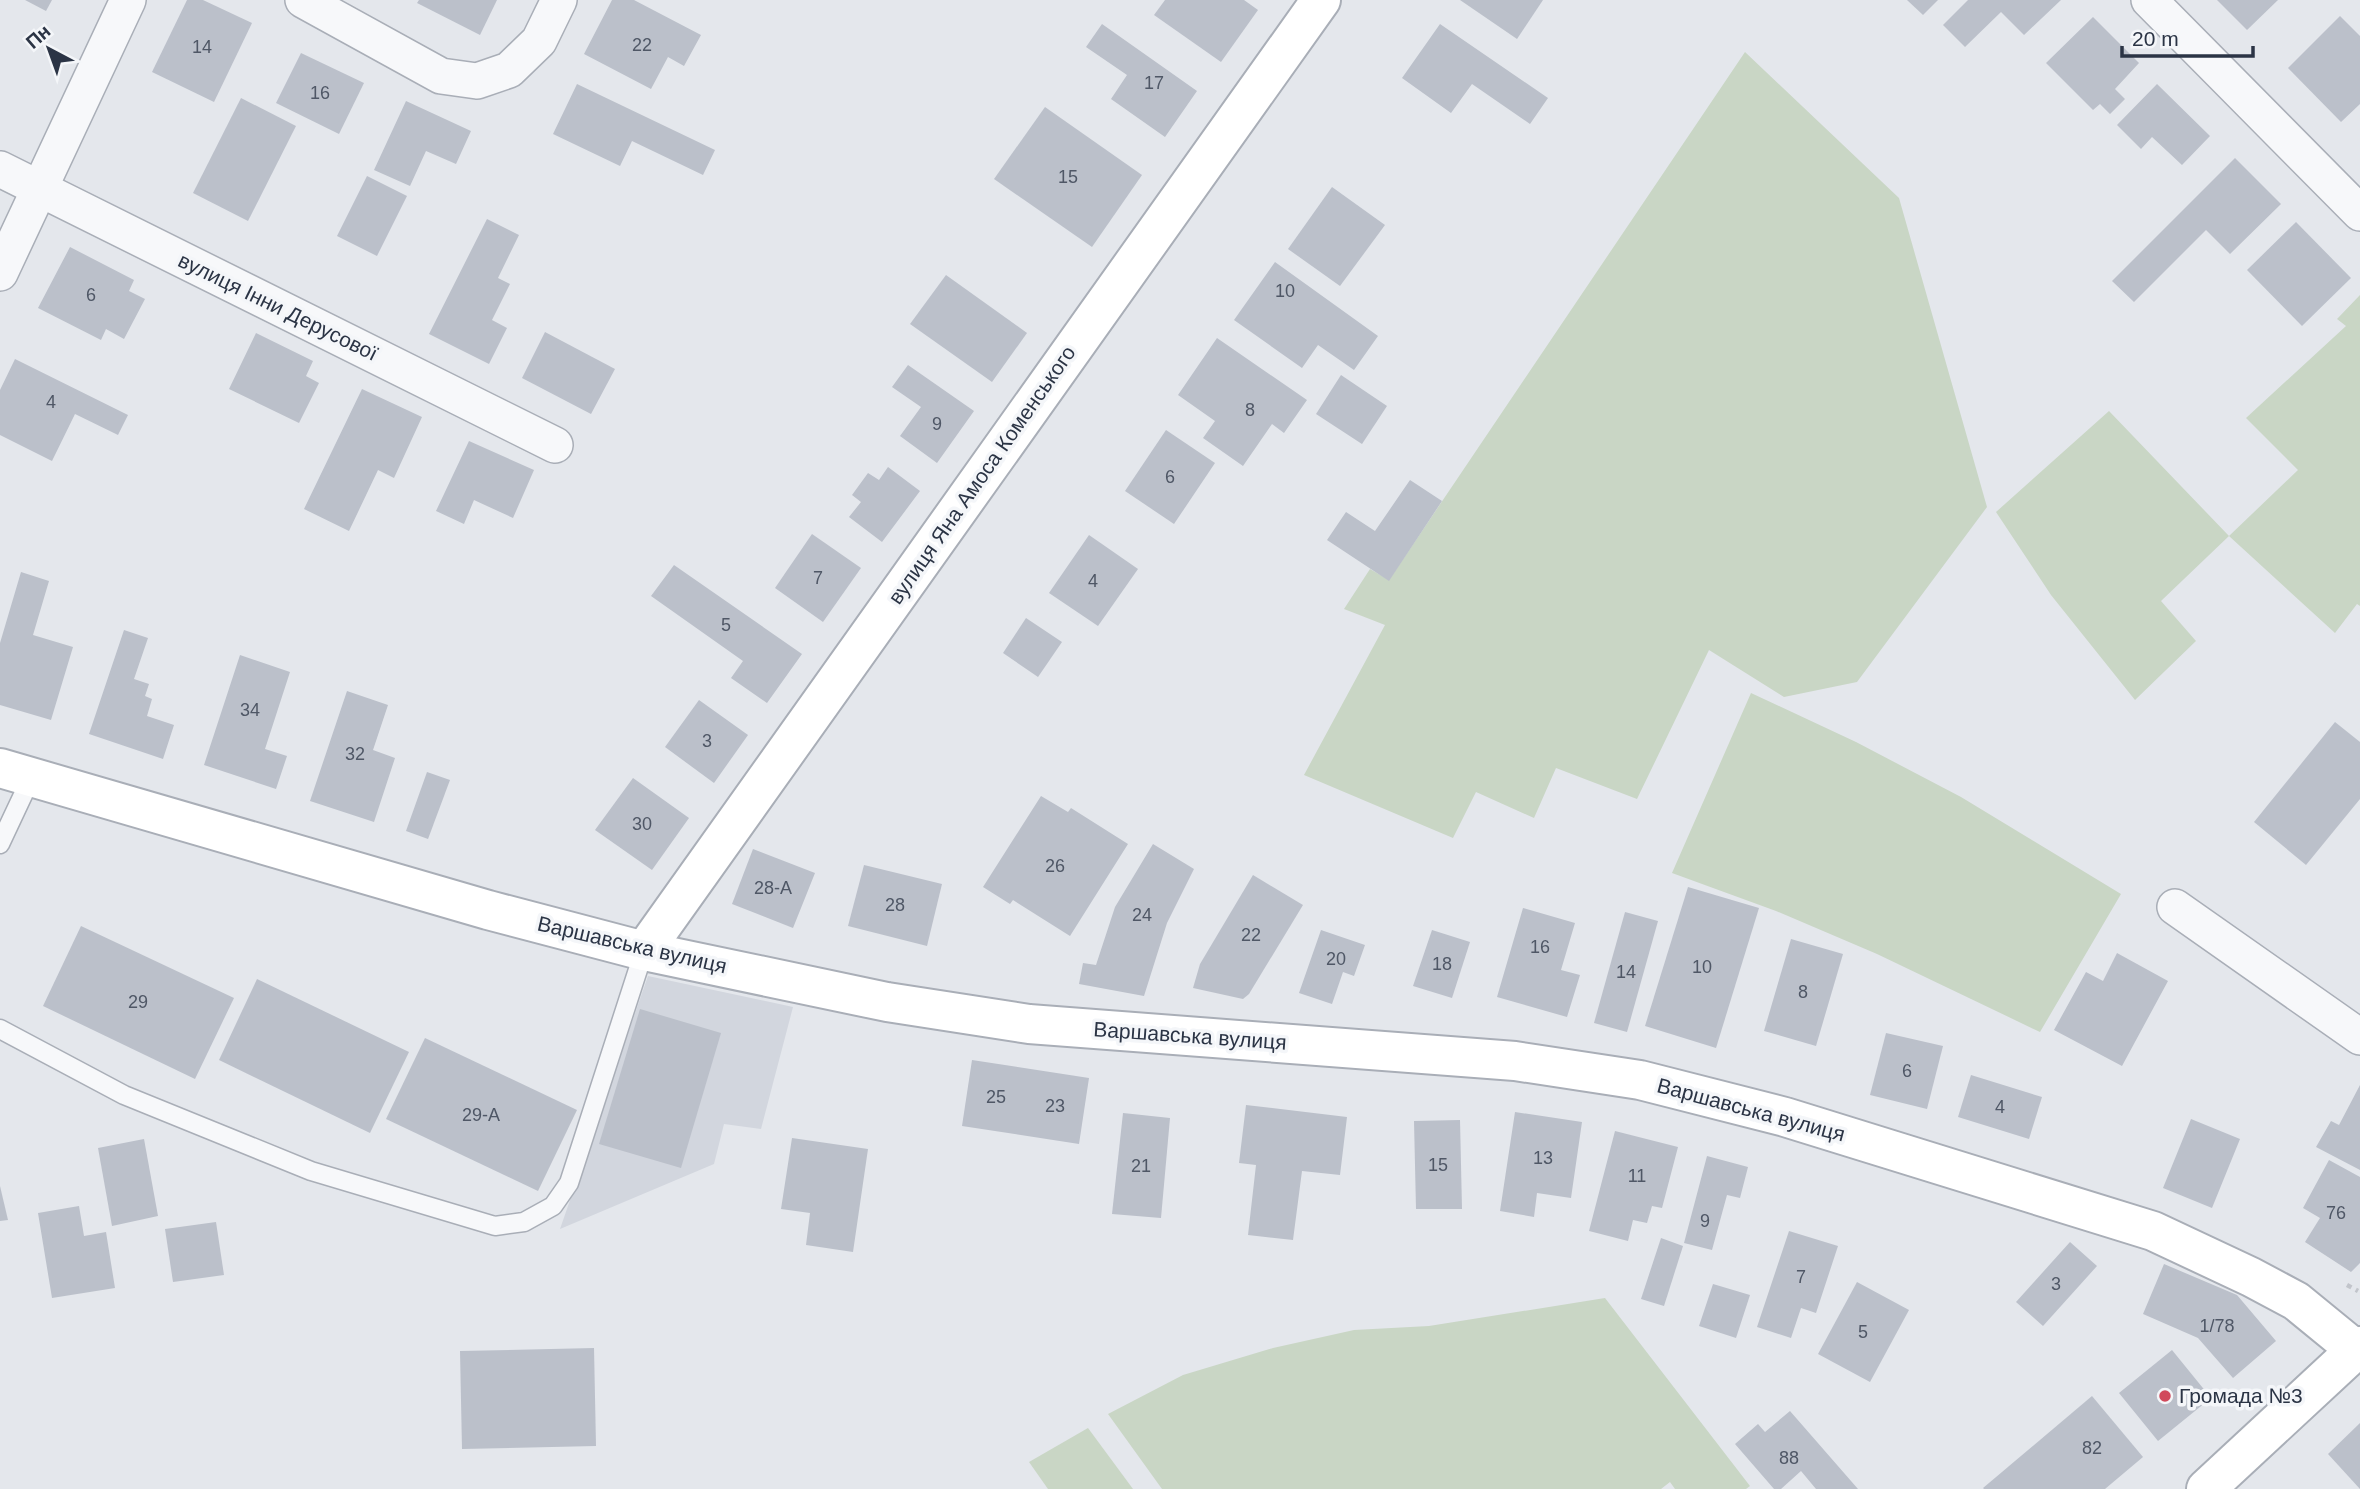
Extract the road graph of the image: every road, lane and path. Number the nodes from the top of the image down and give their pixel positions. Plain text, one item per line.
1 (128, 0) edge
2 (303, 0) edge
3 (559, 0) edge
4 (1321, 0) edge
5 (2149, 0) edge
6 (0, 169) edge
7 (41, 189) junction
8 (2360, 214) edge
9 (0, 273) edge
10 (555, 445) dead end
11 (16, 773) edge
12 (0, 844) edge
13 (2175, 907) dead end
14 (644, 951) junction
15 (0, 1029) edge
16 (2360, 1037) edge
17 (2358, 1348) edge
18 (2206, 1489) edge

1 - 7 street
2 - 3 street
4 - 14 street, вулиця Яна Амоса Коменського
5 - 8 street
6 - 7 street, вулиця Інни Дерусової
7 - 9 street
7 - 10 street, вулиця Інни Дерусової
11 - 12 lane
11 - 14 street, Варшавська вулиця
13 - 16 street
14 - 15 lane
14 - 17 street, Варшавська вулиця
17 - 18 street

